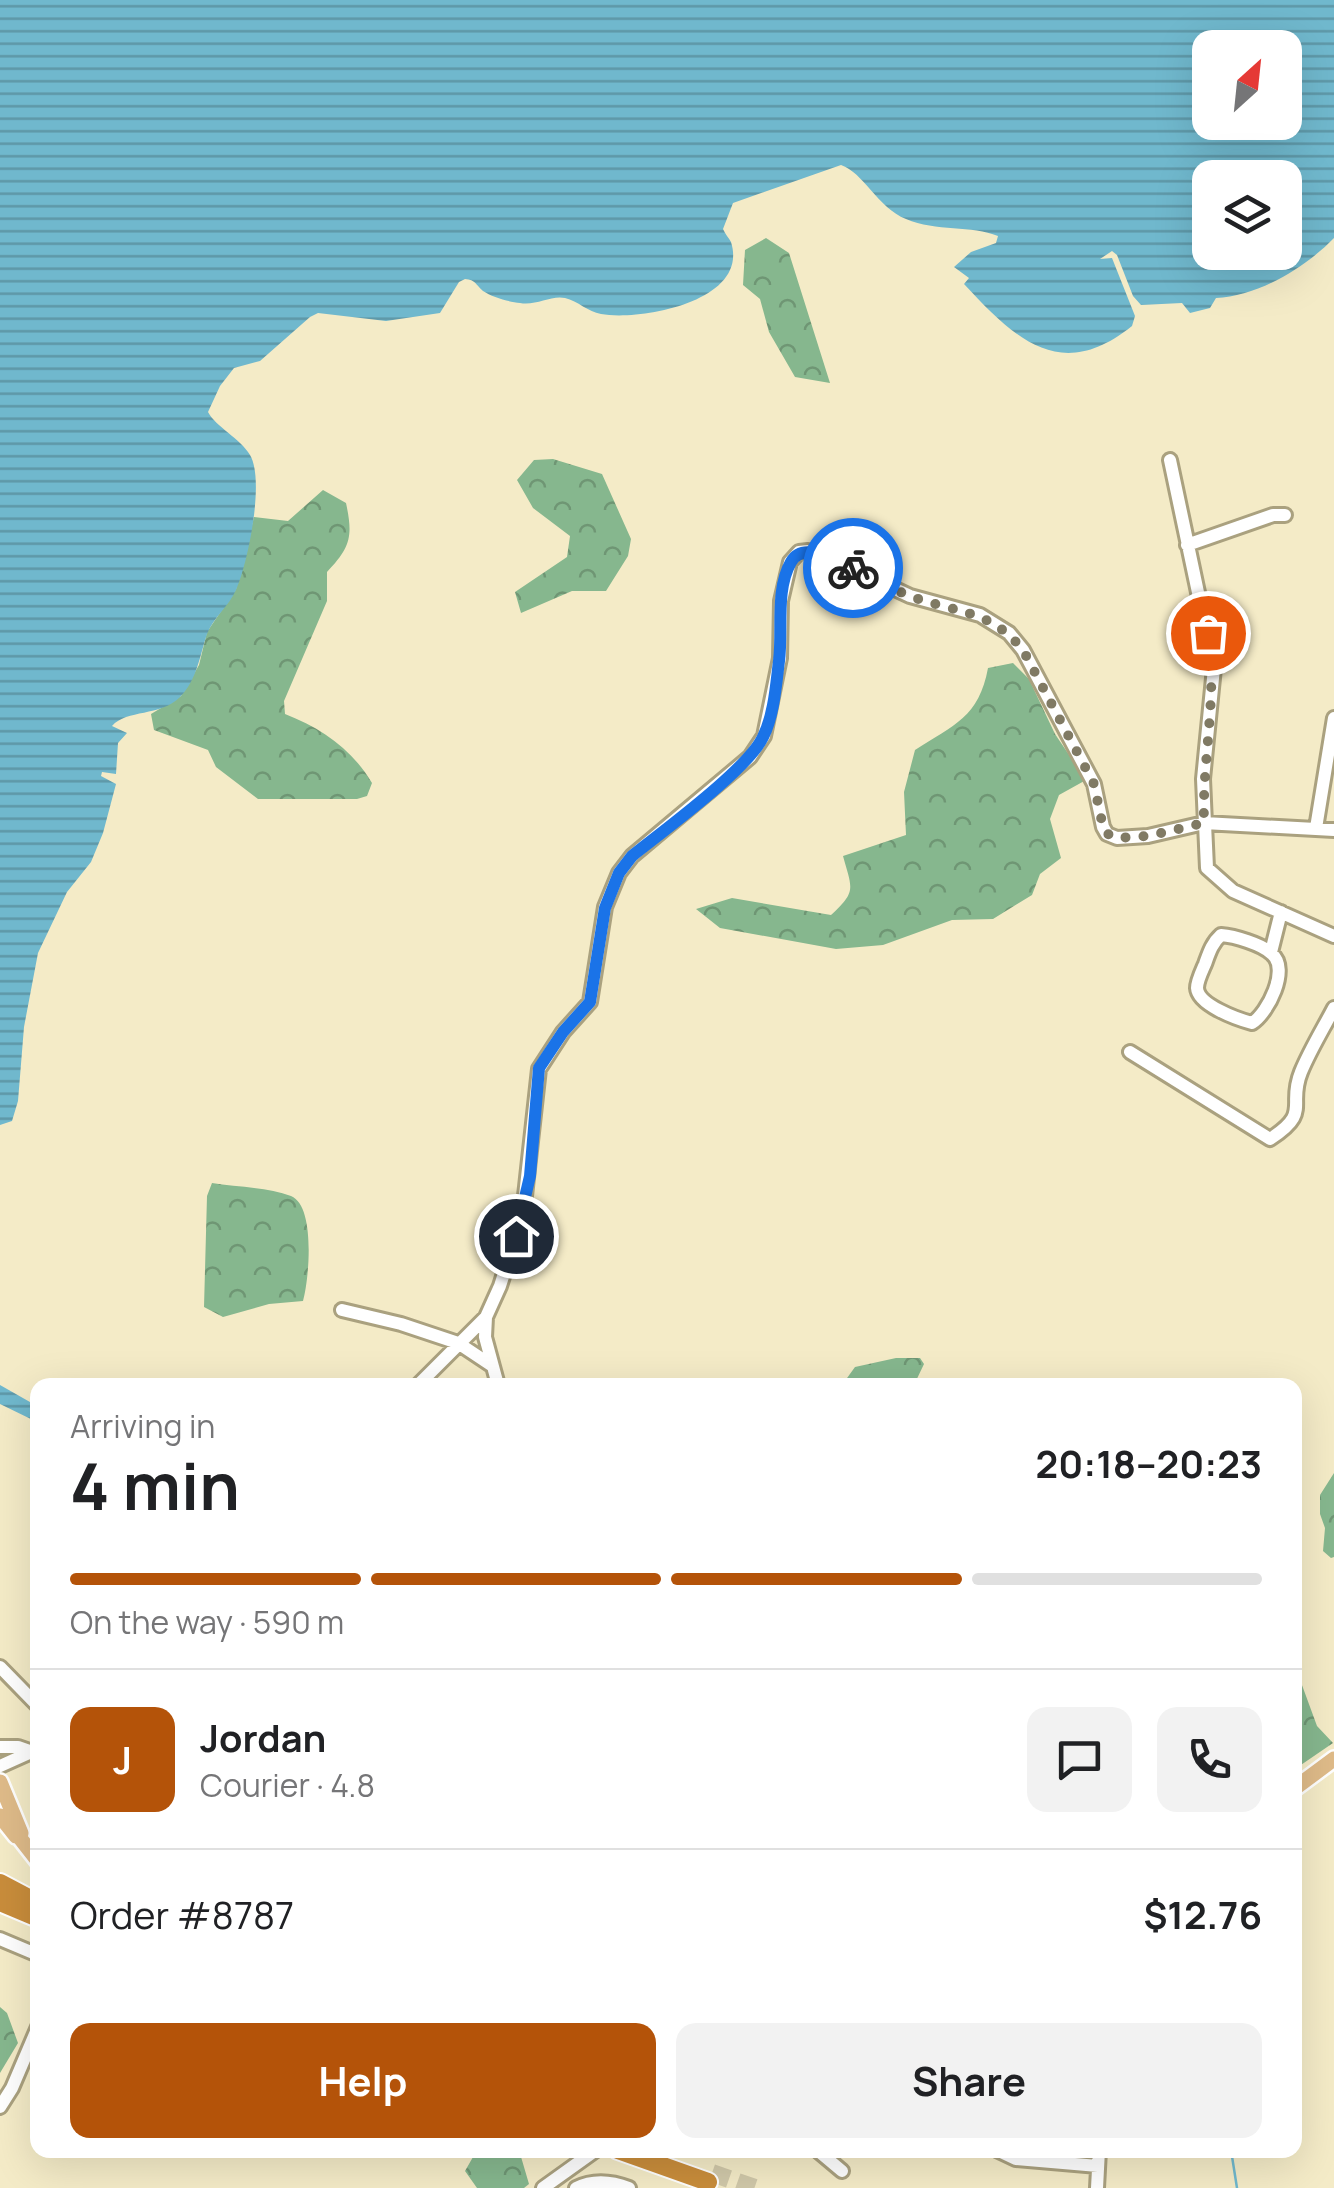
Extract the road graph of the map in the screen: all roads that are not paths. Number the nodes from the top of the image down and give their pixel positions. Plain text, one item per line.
1 (1170, 460) dead end
2 (1285, 516) dead end
3 (1186, 545) junction
4 (1334, 718) edge
5 (1204, 823) junction
6 (1316, 828) junction
7 (1334, 830) edge
8 (1281, 912) junction
9 (1334, 936) edge
10 (1272, 952) junction
11 (1334, 1008) edge
12 (1130, 1052) dead end
13 (342, 1310) dead end
14 (486, 1316) junction
15 (458, 1344) junction
16 (491, 1366) junction
17 (425, 1378) edge
18 (495, 1378) edge
19 (0, 1667) edge
20 (30, 1698) edge
21 (0, 1747) edge
22 (30, 1753) edge
23 (30, 1755) edge
24 (1334, 1759) edge
25 (0, 1766) edge
26 (0, 1782) edge
27 (1302, 1783) edge
28 (0, 1816) edge
29 (20, 1838) junction
30 (30, 1851) edge
31 (0, 1885) edge
32 (0, 1902) edge
33 (30, 1905) edge
34 (30, 1908) edge
35 (30, 1910) edge
36 (0, 1911) edge
37 (0, 1939) edge
38 (30, 1952) edge
39 (30, 2046) edge
40 (0, 2107) edge
41 (584, 2158) edge
42 (645, 2158) edge
43 (670, 2158) edge
44 (827, 2158) edge
45 (1014, 2158) edge
46 (1098, 2158) edge
47 (1098, 2166) junction
48 (842, 2171) dead end
49 (543, 2188) edge
50 (576, 2188) edge
51 (629, 2188) edge
52 (1096, 2188) edge

1 - 3 street
2 - 3 street
3 - 5 street
4 - 6 street
5 - 6 street
5 - 8 street
5 - 14 street
6 - 7 street
8 - 9 street
8 - 10 street
10 - 10 street
11 - 12 street
13 - 15 street
14 - 15 street
14 - 16 street
15 - 16 street
15 - 17 street
16 - 18 street
19 - 20 street
21 - 22 street
23 - 25 street
24 - 27 main road
26 - 29 main road
28 - 29 main road
29 - 30 main road
31 - 33 highway
32 - 34 highway
35 - 36 highway
37 - 38 street
39 - 40 street
41 - 49 street
42 - 43 highway
44 - 48 street
45 - 47 street
46 - 47 street
47 - 52 street
50 - 51 street

